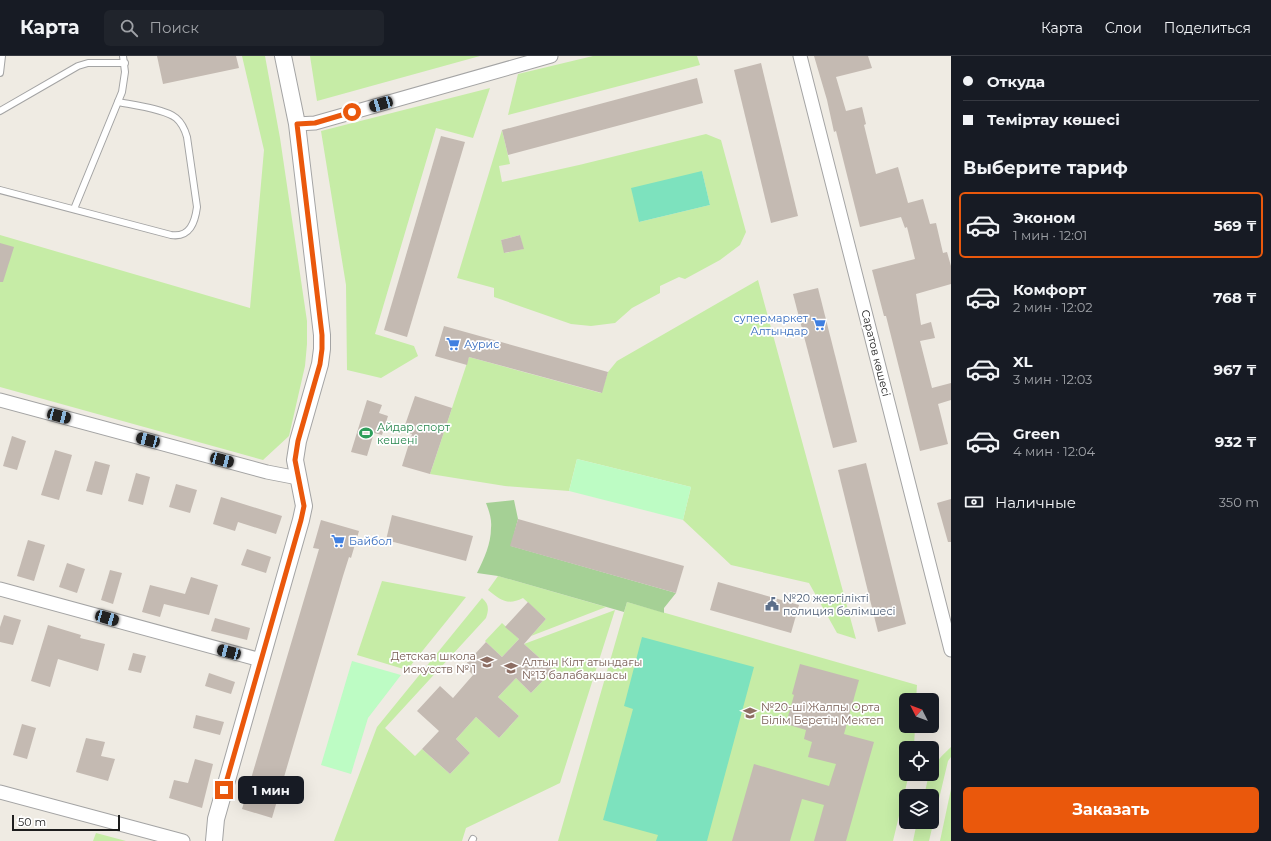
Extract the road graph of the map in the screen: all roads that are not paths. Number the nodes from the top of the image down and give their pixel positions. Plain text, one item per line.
1 (2, 56) edge
2 (123, 56) edge
3 (283, 56) edge
4 (551, 56) edge
5 (800, 56) edge
6 (125, 63) junction
7 (0, 73) edge
8 (118, 102) junction
9 (0, 111) edge
10 (297, 124) junction
11 (0, 190) edge
12 (74, 209) junction
13 (0, 400) edge
14 (298, 478) junction
15 (0, 589) edge
16 (951, 650) edge
17 (261, 660) junction
18 (0, 792) edge
19 (183, 841) edge
20 (214, 841) edge

1 - 7 lane
2 - 6 lane
3 - 10 street
4 - 10 street
5 - 16 street, Саратов көшесі
6 - 8 lane
6 - 9 lane
8 - 12 lane
8 - 12 lane
10 - 14 street
11 - 12 lane
13 - 14 street
14 - 17 street
15 - 17 street
17 - 20 street
18 - 19 street

